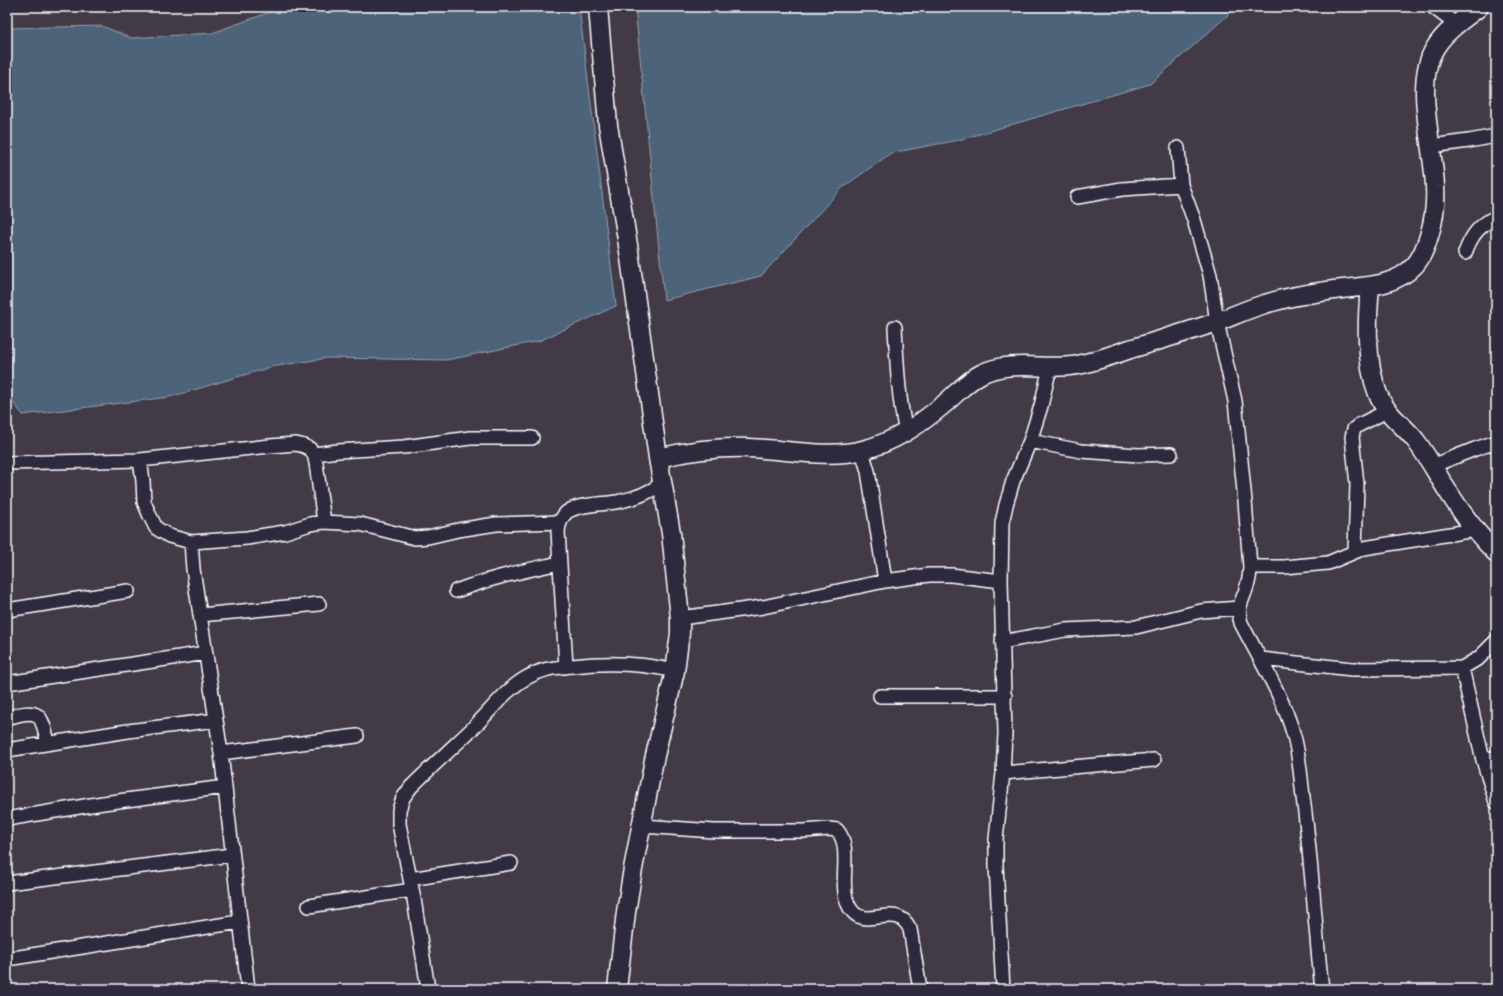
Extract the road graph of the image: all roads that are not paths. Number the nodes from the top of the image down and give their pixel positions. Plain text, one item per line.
1 (598, 7) edge
2 (1433, 7) edge
3 (1479, 7) edge
4 (1457, 25) junction
5 (1496, 136) edge
6 (1431, 146) junction
7 (1178, 148) dead end
8 (1181, 185) junction
9 (1077, 197) dead end
10 (1496, 217) edge
11 (1465, 253) dead end
12 (1370, 286) junction
13 (1217, 322) junction
14 (895, 327) dead end
15 (1050, 367) junction
16 (1387, 411) junction
17 (906, 432) junction
18 (532, 438) dead end
19 (1030, 441) junction
20 (1496, 442) edge
21 (862, 451) junction
22 (314, 454) junction
23 (1171, 454) dead end
24 (658, 458) junction
25 (140, 460) junction
26 (7, 463) edge
27 (1432, 466) junction
28 (663, 483) junction
29 (324, 522) junction
30 (560, 522) junction
31 (1475, 530) junction
32 (191, 542) junction
33 (1355, 551) junction
34 (1496, 553) edge
35 (560, 563) junction
36 (1250, 567) junction
37 (885, 581) junction
38 (1001, 581) junction
39 (128, 591) dead end
40 (456, 591) dead end
41 (319, 604) dead end
42 (1238, 608) junction
43 (7, 610) edge
44 (200, 615) junction
45 (680, 618) junction
46 (1496, 640) edge
47 (1002, 642) junction
48 (206, 653) junction
49 (1261, 659) junction
50 (566, 667) junction
51 (1462, 668) junction
52 (675, 671) junction
53 (7, 682) edge
54 (880, 696) dead end
55 (1005, 696) junction
56 (7, 718) edge
57 (216, 720) junction
58 (357, 736) dead end
59 (48, 743) junction
60 (7, 750) edge
61 (221, 753) junction
62 (1496, 757) edge
63 (1154, 760) dead end
64 (1483, 760) junction
65 (1003, 773) junction
66 (225, 787) junction
67 (1496, 802) edge
68 (7, 819) edge
69 (642, 826) junction
70 (232, 855) junction
71 (511, 863) dead end
72 (7, 883) edge
73 (411, 884) junction
74 (309, 906) dead end
75 (239, 922) junction
76 (7, 959) edge
77 (248, 989) edge
78 (428, 989) edge
79 (617, 989) edge
80 (920, 989) edge
81 (1003, 989) edge
82 (1322, 989) edge

1 - 24 street
2 - 4 street
3 - 4 street
4 - 6 street
5 - 6 street
6 - 12 street
7 - 8 street
8 - 9 street
8 - 13 street
10 - 11 street
12 - 13 street
12 - 16 street
13 - 15 street
13 - 36 street
14 - 17 street
15 - 17 street
15 - 19 street
16 - 27 street
16 - 33 street
17 - 21 street
18 - 22 street
19 - 23 street
19 - 38 street
20 - 27 street
21 - 24 street
21 - 37 street
22 - 25 street
22 - 29 street
24 - 28 street
25 - 26 street
25 - 32 street
27 - 31 street
28 - 30 street
28 - 45 street
29 - 30 street
29 - 32 street
30 - 35 street
31 - 33 street
31 - 34 street
32 - 44 street
33 - 36 street
35 - 40 street
35 - 50 street
36 - 42 street
37 - 38 street
37 - 45 street
38 - 47 street
39 - 43 street
41 - 44 street
42 - 47 street
42 - 49 street
44 - 48 street
45 - 52 street
46 - 51 street
47 - 55 street
48 - 53 street
48 - 57 street
49 - 51 street
49 - 82 street
50 - 52 street
50 - 73 street
51 - 64 street
52 - 69 street
54 - 55 street
55 - 65 street
56 - 59 street
57 - 59 street
57 - 61 street
58 - 61 street
59 - 60 street
61 - 66 street
62 - 64 street
63 - 65 street
64 - 67 street
65 - 81 street
66 - 68 street
66 - 70 street
69 - 79 street
69 - 80 street
70 - 72 street
70 - 75 street
71 - 73 street
73 - 74 street
73 - 78 street
75 - 76 street
75 - 77 street

